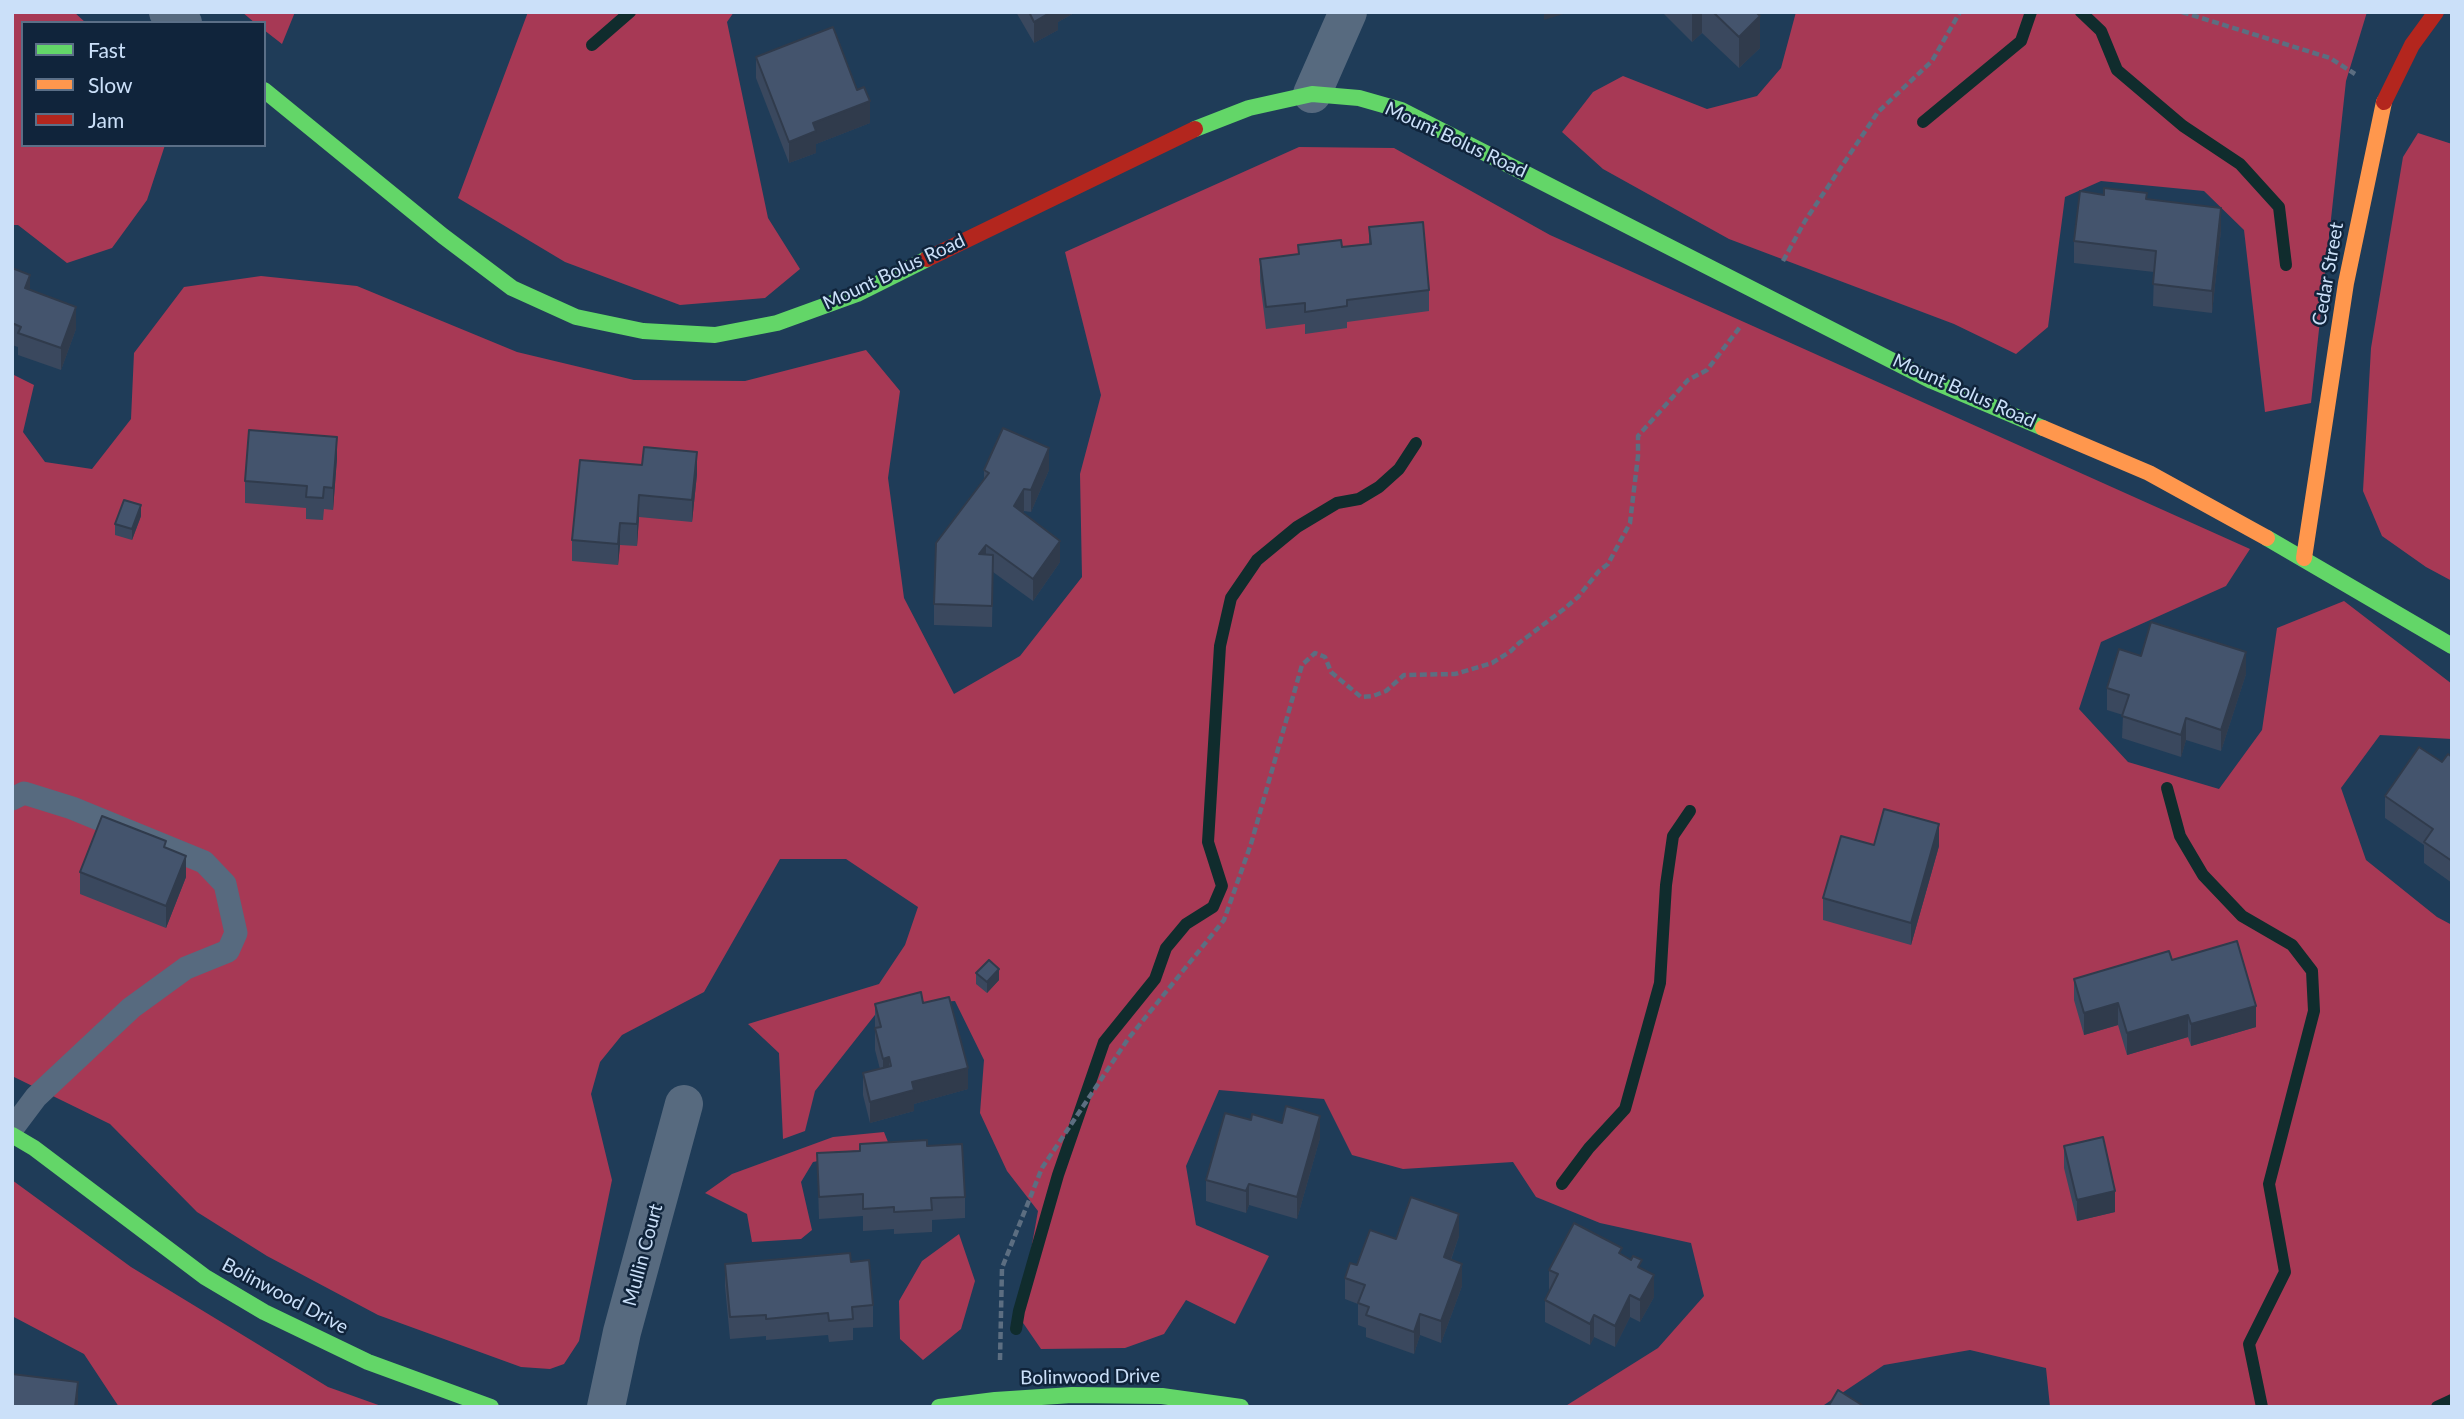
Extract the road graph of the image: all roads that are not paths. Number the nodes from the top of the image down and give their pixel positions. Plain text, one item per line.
1 (1348, 12) edge
2 (2436, 12) edge
3 (266, 92) edge
4 (1312, 94) junction
5 (2304, 558) junction
6 (2452, 646) edge
7 (12, 799) edge
8 (684, 1104) dead end
9 (12, 1129) edge
10 (12, 1135) edge
11 (1162, 1401) edge
12 (491, 1407) edge
13 (606, 1407) edge
14 (939, 1407) edge
15 (1241, 1407) edge

1 - 4 street
2 - 5 street, Cedar Street
3 - 4 street, Mount Bolus Road
4 - 5 street, Mount Bolus Road
5 - 6 street, Mount Bolus Road
7 - 9 lane
8 - 13 street, Mullin Court
10 - 12 street, Bolinwood Drive
11 - 14 street, Bolinwood Drive
11 - 15 street, Bolinwood Drive

